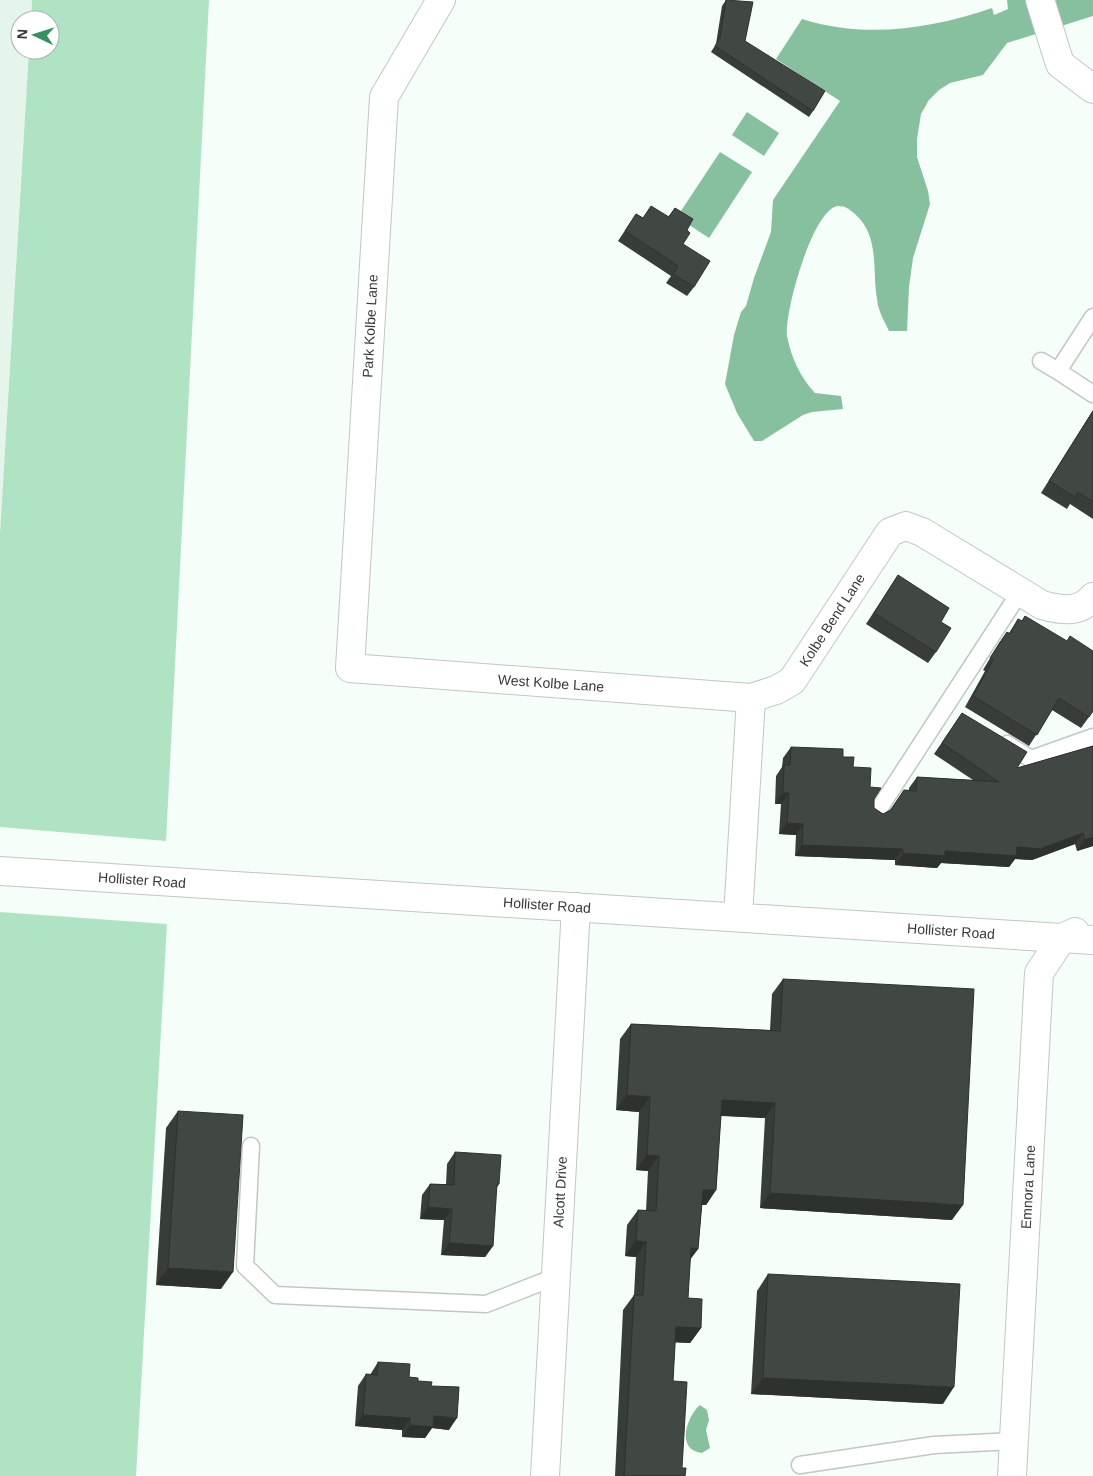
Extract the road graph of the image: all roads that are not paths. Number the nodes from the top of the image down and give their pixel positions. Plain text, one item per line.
1 (441, 0) edge
2 (1040, 0) edge
3 (1093, 89) edge
4 (1093, 317) edge
5 (1041, 361) dead end
6 (1058, 371) junction
7 (1093, 394) edge
8 (1020, 592) junction
9 (1093, 596) edge
10 (350, 668) joint
11 (751, 698) junction
12 (946, 707) junction
13 (961, 716) edge
14 (992, 735) edge
15 (1093, 737) edge
16 (875, 816) edge
17 (0, 871) edge
18 (576, 907) junction
19 (738, 918) junction
20 (1093, 925) edge
21 (1062, 938) junction
22 (1093, 940) edge
23 (251, 1146) dead end
24 (555, 1277) junction
25 (1014, 1441) junction
26 (800, 1465) dead end
27 (544, 1476) edge
28 (1012, 1476) edge

1 - 10 street, Park Kolbe Lane
2 - 3 street
4 - 6 lane
5 - 6 lane
6 - 7 lane
8 - 9 street, Kolbe Bend Lane
8 - 11 street, Kolbe Bend Lane
8 - 12 lane
10 - 11 street, West Kolbe Lane
11 - 19 street
12 - 13 lane
12 - 16 lane
14 - 15 lane
17 - 18 street, Hollister Road
18 - 19 street, Hollister Road
18 - 24 street, Alcott Drive
19 - 21 street, Hollister Road
20 - 21 street
21 - 22 street, Hollister Road
21 - 25 street, Emnora Lane
23 - 24 lane
24 - 27 street, Alcott Drive
25 - 26 lane
25 - 28 street, Emnora Lane

